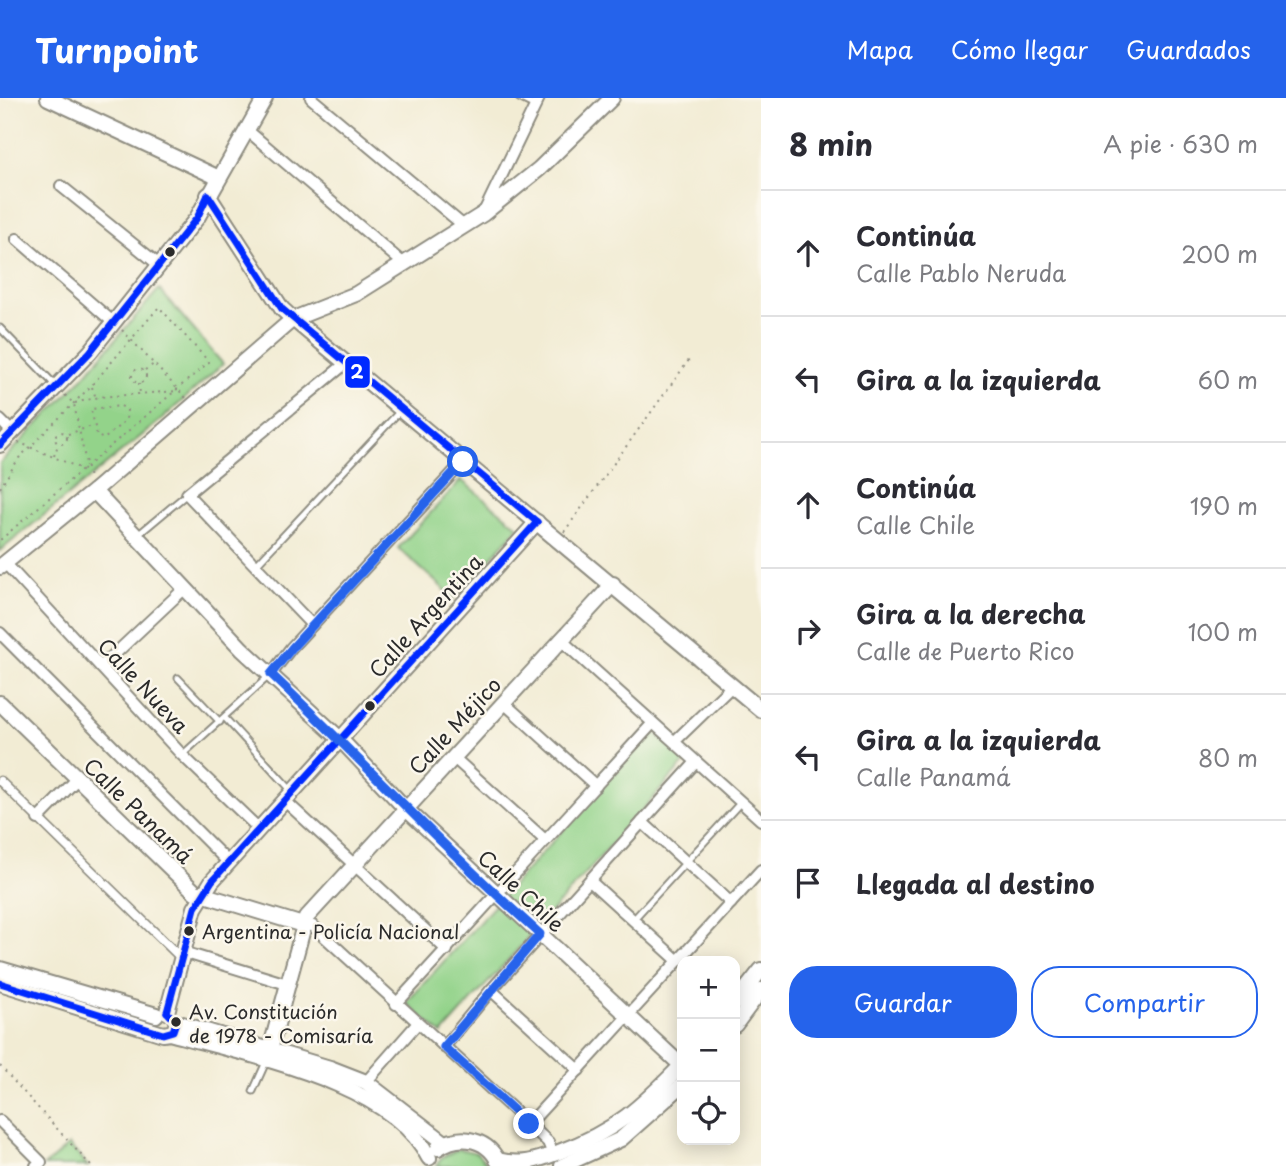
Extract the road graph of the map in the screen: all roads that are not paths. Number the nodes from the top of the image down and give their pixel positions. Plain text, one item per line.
1 (48, 98) edge
2 (264, 98) edge
3 (311, 98) edge
4 (519, 98) edge
5 (612, 98) edge
6 (537, 102) edge
7 (247, 130) junction
8 (219, 178) junction
9 (499, 180) junction
10 (61, 186) dead end
11 (516, 190) junction
12 (208, 195) junction
13 (483, 214) junction
14 (464, 226) junction
15 (17, 239) dead end
16 (404, 264) junction
17 (159, 265) junction
18 (293, 319) junction
19 (114, 323) junction
20 (0, 328) edge
21 (345, 364) junction
22 (57, 387) junction
23 (401, 410) junction
24 (0, 420) edge
25 (7, 437) edge
26 (463, 462) junction
27 (94, 491) junction
28 (187, 494) junction
29 (537, 522) junction
30 (136, 536) junction
31 (3, 565) edge
32 (254, 567) junction
33 (612, 584) junction
34 (185, 588) junction
35 (312, 625) junction
36 (0, 633) edge
37 (560, 639) junction
38 (102, 667) junction
39 (271, 674) junction
40 (178, 678) dead end
41 (733, 685) junction
42 (0, 703) edge
43 (504, 703) junction
44 (761, 710) edge
45 (222, 720) junction
46 (652, 724) junction
47 (340, 739) junction
48 (675, 741) junction
49 (182, 755) junction
50 (453, 757) junction
51 (696, 762) junction
52 (77, 779) junction
53 (0, 781) edge
54 (596, 786) junction
55 (289, 797) junction
56 (741, 802) junction
57 (406, 809) junction
58 (38, 819) junction
59 (761, 820) edge
60 (642, 822) junction
61 (259, 829) junction
62 (545, 840) junction
63 (228, 862) junction
64 (684, 862) junction
65 (353, 863) junction
66 (761, 870) edge
67 (590, 881) junction
68 (202, 895) junction
69 (495, 895) junction
70 (731, 903) junction
71 (633, 920) junction
72 (303, 925) junction
73 (540, 934) junction
74 (447, 950) junction
75 (182, 955) junction
76 (676, 959) junction
77 (0, 969) edge
78 (761, 970) edge
79 (0, 983) edge
80 (287, 984) junction
81 (491, 990) junction
82 (761, 990) edge
83 (740, 997) edge
84 (397, 1004) junction
85 (627, 1015) junction
86 (739, 1019) edge
87 (165, 1022) junction
88 (417, 1024) junction
89 (444, 1047) junction
90 (268, 1056) junction
91 (677, 1061) edge
92 (579, 1070) junction
93 (677, 1071) edge
94 (366, 1083) junction
95 (677, 1089) edge
96 (253, 1091) dead end
97 (0, 1121) edge
98 (529, 1124) junction
99 (445, 1143) junction
100 (557, 1160) edge
101 (427, 1162) edge
102 (498, 1163) edge
103 (39, 1164) edge

1 - 8 street
2 - 7 street
3 - 14 street
4 - 6 lane
5 - 11 street
6 - 9 street
7 - 8 street
7 - 16 street
8 - 12 street
9 - 11 street
9 - 13 street
10 - 17 street
11 - 13 street
12 - 17 street
12 - 18 street
13 - 14 street
14 - 16 street
15 - 19 street
16 - 18 street
17 - 19 street
18 - 21 street
18 - 27 street
19 - 22 street
20 - 22 lane
21 - 23 street
21 - 28 street
22 - 25 street
23 - 26 street
23 - 32 lane
24 - 25 street
26 - 29 street
26 - 35 street
27 - 30 street, Calle Chile
27 - 31 street
28 - 30 lane
28 - 32 street
29 - 33 street
29 - 47 street, Calle Argentina
30 - 34 street, Calle Chile
31 - 38 street, Calle Nueva
32 - 35 street
33 - 37 street, Calle Méjico
33 - 41 street
34 - 38 street
34 - 39 street, Calle Chile
35 - 39 street
36 - 63 street
37 - 43 street, Calle Méjico
37 - 46 street
38 - 49 street, Calle Nueva
39 - 45 lane
39 - 47 street, Calle Chile
40 - 45 lane
41 - 44 street
41 - 48 street
42 - 52 street, Calle Panamá
43 - 50 street, Calle Méjico
43 - 54 street
45 - 49 lane
45 - 55 lane
46 - 48 street
46 - 54 street
47 - 55 street, Calle Argentina
47 - 57 street, Calle Chile
48 - 51 street
49 - 61 street, Calle Nueva
50 - 57 street, Calle Méjico
50 - 62 street
51 - 56 street
51 - 60 street
52 - 58 street
52 - 68 street, Calle Panamá
53 - 58 street
54 - 62 street
55 - 61 street, Calle Argentina
55 - 65 street
56 - 59 street
56 - 64 lane
57 - 65 street, Calle Méjico
57 - 69 street, Calle Chile
58 - 75 street
60 - 64 street
60 - 67 street
61 - 63 street, Calle Argentina
62 - 69 street
63 - 68 street, Calle Argentina
64 - 70 street
64 - 71 lane
65 - 72 street, Calle Méjico
65 - 74 street
66 - 70 street
67 - 71 street
67 - 73 street
68 - 72 street, Calle Panamá
68 - 75 street, Calle Argentina
69 - 73 street, Calle Chile
69 - 74 street
70 - 76 street
71 - 76 street
72 - 80 street, Calle Méjico
72 - 84 street, Calle Panamá
73 - 81 street
73 - 85 street, Calle Chile
74 - 84 street
75 - 80 street
75 - 87 street, Calle Argentina
76 - 85 street
77 - 87 street
78 - 83 street
79 - 87 street
80 - 90 street, Calle Méjico
81 - 89 street
81 - 92 street
82 - 86 street
84 - 88 street, Calle Panamá
85 - 91 street, Calle Chile
85 - 92 street
87 - 90 street
88 - 89 street, Calle Panamá
88 - 94 street
89 - 98 street, Calle Panamá
90 - 94 street
90 - 96 lane
90 - 101 street
92 - 98 street
93 - 100 street
94 - 99 street
95 - 100 street
97 - 103 street
98 - 100 street, Calle Panamá
99 - 101 street
99 - 102 street
100 - 102 street

